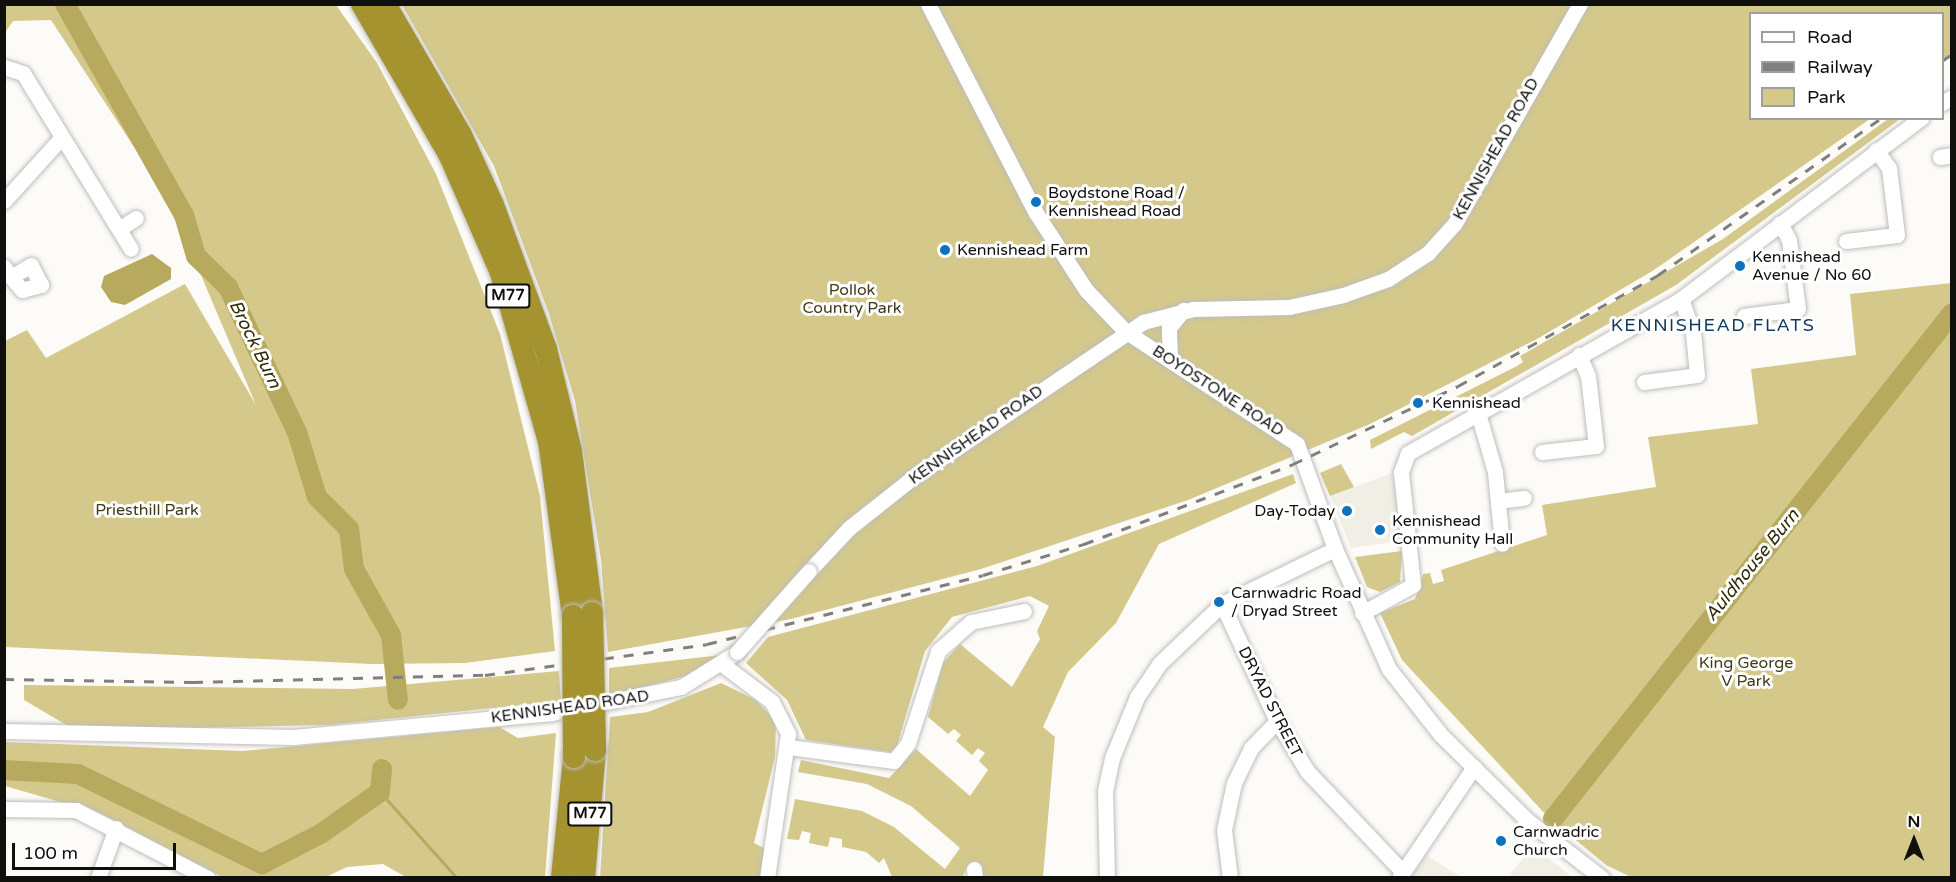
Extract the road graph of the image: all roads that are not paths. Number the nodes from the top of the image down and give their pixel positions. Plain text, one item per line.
1 (362, 4) edge
2 (385, 4) edge
3 (928, 4) edge
4 (1580, 4) edge
5 (4, 67) edge
6 (1918, 120) edge
7 (62, 137) junction
8 (1876, 150) junction
9 (4, 201) edge
10 (136, 218) dead end
11 (1780, 224) junction
12 (119, 229) junction
13 (1846, 241) dead end
14 (131, 249) dead end
15 (1680, 299) junction
16 (1183, 310) junction
17 (1744, 316) dead end
18 (1125, 331) junction
19 (1579, 355) junction
20 (1170, 360) junction
21 (1644, 382) dead end
22 (1478, 413) junction
23 (1542, 452) dead end
24 (1524, 498) dead end
25 (1498, 501) junction
26 (1502, 544) dead end
27 (1335, 549) junction
28 (1222, 604) junction
29 (1024, 611) dead end
30 (1362, 613) junction
31 (583, 615) junction
32 (722, 664) junction
33 (1276, 721) junction
34 (4, 731) edge
35 (789, 747) junction
36 (584, 754) junction
37 (1474, 767) junction
38 (4, 809) edge
39 (116, 828) junction
40 (1401, 875) edge
41 (98, 878) edge
42 (208, 878) edge
43 (562, 878) edge
44 (584, 878) edge
45 (767, 878) edge
46 (1107, 878) edge
47 (1230, 878) edge
48 (1602, 878) edge

1 - 31 highway, M77
2 - 31 highway, M77
3 - 18 street, BOYDSTONE ROAD
4 - 16 street, KENNISHEAD ROAD
5 - 7 street
6 - 8 street
7 - 9 street
7 - 12 street
8 - 11 street
8 - 13 street
10 - 12 street
11 - 15 street
11 - 17 street
12 - 14 street
15 - 19 street
15 - 21 street
16 - 18 street, KENNISHEAD ROAD
16 - 20 street
18 - 20 street, BOYDSTONE ROAD
18 - 32 street, KENNISHEAD ROAD, bridge
19 - 22 street
19 - 23 street
20 - 27 street, BOYDSTONE ROAD
22 - 25 street
22 - 30 street
24 - 25 street
25 - 26 street
27 - 28 street
27 - 30 street, BOYDSTONE ROAD
28 - 33 street, DRYAD STREET
28 - 46 street
29 - 35 street
30 - 37 street, BOYDSTONE ROAD
31 - 36 highway, M77, bridge
32 - 34 street, KENNISHEAD ROAD
32 - 35 street
33 - 40 street, DRYAD STREET
33 - 47 street
35 - 45 street
36 - 43 highway, M77
36 - 44 highway, M77
37 - 40 street
37 - 48 street, BOYDSTONE ROAD
38 - 39 street
39 - 41 street
39 - 42 street

